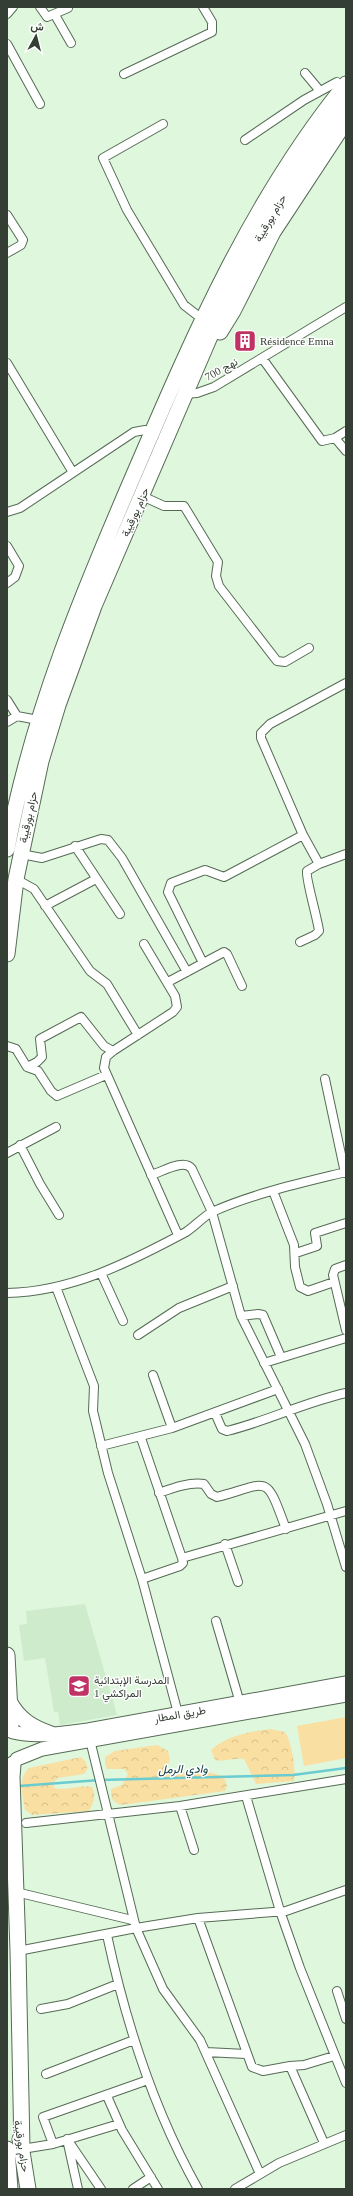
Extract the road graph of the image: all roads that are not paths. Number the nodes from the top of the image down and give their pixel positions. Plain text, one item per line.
1 (13, 7) edge
2 (40, 7) edge
3 (203, 7) edge
4 (68, 8) edge
5 (7, 14) edge
6 (55, 15) junction
7 (71, 43) dead end
8 (7, 44) edge
9 (305, 73) dead end
10 (124, 74) dead end
11 (343, 79) edge
12 (320, 91) junction
13 (346, 103) edge
14 (40, 104) dead end
15 (346, 122) edge
16 (164, 124) dead end
17 (245, 140) dead end
18 (7, 215) edge
19 (7, 253) edge
20 (346, 307) edge
21 (197, 314) junction
22 (195, 353) junction
23 (262, 358) junction
24 (7, 365) edge
25 (186, 394) junction
26 (346, 431) edge
27 (152, 433) junction
28 (335, 438) junction
29 (346, 452) edge
30 (72, 471) junction
31 (142, 496) junction
32 (7, 512) edge
33 (7, 546) edge
34 (7, 583) edge
35 (309, 648) dead end
36 (346, 683) edge
37 (7, 700) edge
38 (17, 716) junction
39 (38, 720) junction
40 (7, 722) edge
41 (303, 835) junction
42 (75, 846) junction
43 (14, 851) edge
44 (346, 854) edge
45 (319, 864) junction
46 (16, 879) junction
47 (96, 879) junction
48 (45, 906) junction
49 (120, 914) dead end
50 (300, 942) dead end
51 (144, 944) dead end
52 (7, 954) edge
53 (203, 962) junction
54 (187, 972) junction
55 (168, 982) junction
56 (242, 986) dead end
57 (138, 1035) junction
58 (7, 1046) edge
59 (112, 1051) junction
60 (27, 1067) junction
61 (106, 1075) junction
62 (325, 1079) dead end
63 (56, 1127) dead end
64 (20, 1145) junction
65 (7, 1153) edge
66 (345, 1173) edge
67 (151, 1175) junction
68 (273, 1190) junction
69 (212, 1212) junction
70 (59, 1216) dead end
71 (346, 1223) edge
72 (178, 1236) junction
73 (296, 1253) junction
74 (346, 1265) edge
75 (101, 1273) junction
76 (334, 1282) junction
77 (233, 1286) junction
78 (56, 1287) junction
79 (7, 1293) edge
80 (241, 1316) junction
81 (123, 1320) dead end
82 (346, 1330) edge
83 (138, 1335) dead end
84 (346, 1338) edge
85 (281, 1357) junction
86 (264, 1363) junction
87 (153, 1375) dead end
88 (278, 1389) junction
89 (346, 1394) edge
90 (216, 1412) junction
91 (290, 1412) junction
92 (172, 1428) junction
93 (141, 1438) junction
94 (101, 1446) junction
95 (160, 1493) junction
96 (346, 1511) edge
97 (330, 1516) junction
98 (286, 1529) junction
99 (225, 1544) junction
100 (182, 1558) junction
101 (346, 1567) edge
102 (142, 1579) junction
103 (238, 1582) dead end
104 (216, 1621) dead end
105 (7, 1655) edge
106 (346, 1682) edge
107 (346, 1695) edge
108 (9, 1700) junction
109 (240, 1703) junction
110 (180, 1719) junction
111 (10, 1729) edge
112 (122, 1729) junction
113 (51, 1734) junction
114 (90, 1740) junction
115 (12, 1764) edge
116 (346, 1779) edge
117 (246, 1796) junction
118 (180, 1806) junction
119 (108, 1815) junction
120 (26, 1823) dead end
121 (194, 1850) dead end
122 (346, 1890) edge
123 (16, 1892) junction
124 (7, 1911) edge
125 (280, 1911) junction
126 (198, 1918) junction
127 (132, 1920) junction
128 (136, 1928) junction
129 (107, 1935) junction
130 (14, 1952) junction
131 (118, 1984) junction
132 (336, 1991) dead end
133 (41, 2009) dead end
134 (346, 2018) edge
135 (134, 2040) junction
136 (206, 2052) junction
137 (246, 2054) junction
138 (334, 2056) junction
139 (290, 2066) junction
140 (46, 2074) dead end
141 (148, 2080) junction
142 (345, 2080) edge
143 (107, 2096) junction
144 (119, 2124) junction
145 (346, 2135) edge
146 (67, 2139) junction
147 (324, 2143) junction
148 (53, 2144) junction
149 (14, 2149) edge
150 (260, 2174) junction
151 (151, 2177) junction
152 (10, 2189) edge
153 (28, 2189) edge
154 (78, 2189) edge
155 (101, 2189) edge
156 (134, 2189) edge
157 (158, 2189) edge
158 (198, 2189) edge
159 (235, 2189) edge

1 - 5 street
2 - 6 street
3 - 10 street
4 - 6 street
6 - 7 street
8 - 14 street
9 - 12 street
11 - 12 street
11 - 21 highway
11 - 22 highway, حزام بورقيبة
12 - 17 street
13 - 22 highway, حزام بورقيبة
15 - 22 highway
16 - 21 street
18 - 19 street
20 - 23 street, نهج 700
21 - 22 highway
22 - 25 highway, حزام بورقيبة
22 - 27 highway, حزام بورقيبة
23 - 25 street, نهج 700
23 - 28 street
24 - 30 street
25 - 31 highway, حزام بورقيبة
26 - 28 street
27 - 30 street
27 - 39 highway, حزام بورقيبة
28 - 29 street
30 - 32 street
31 - 35 street
31 - 43 highway, حزام بورقيبة
33 - 34 street
36 - 41 street
37 - 38 street
38 - 39 street
38 - 40 street
39 - 43 highway, حزام بورقيبة
41 - 45 street
41 - 53 street
42 - 43 street
42 - 47 street
42 - 54 street
43 - 46 highway, حزام بورقيبة
44 - 45 street
45 - 50 street
46 - 48 street
46 - 52 highway, حزام بورقيبة
47 - 48 street
47 - 49 street
48 - 57 street
51 - 55 street
53 - 54 street
53 - 56 street
54 - 55 street
55 - 57 street
57 - 59 street
58 - 60 street
59 - 60 street
59 - 61 street
60 - 61 street
61 - 67 street
62 - 66 street
63 - 64 street
64 - 65 street
64 - 70 street
66 - 68 street
67 - 69 street
67 - 72 street
68 - 69 street
68 - 73 street
69 - 72 street
69 - 77 street
71 - 73 street
72 - 75 street
73 - 76 street
74 - 76 street
75 - 78 street
75 - 81 street
76 - 82 street
77 - 80 street
77 - 83 street
78 - 79 street
78 - 94 street
80 - 85 street
80 - 86 street
84 - 85 street
85 - 86 street
86 - 88 street
87 - 92 street
88 - 90 street
88 - 91 street
89 - 91 street
90 - 91 street
90 - 92 street
91 - 97 street
92 - 93 street
93 - 94 street
93 - 95 street
94 - 102 street
95 - 98 street
95 - 100 street
96 - 97 street
97 - 98 street
97 - 101 street
98 - 99 street
99 - 100 street
99 - 103 street
100 - 102 street
102 - 110 street
104 - 109 street
105 - 108 highway
106 - 109 main road, طريق المطار
107 - 110 main road, طريق المطار
108 - 111 highway
108 - 113 highway
109 - 110 main road, طريق المطار
110 - 112 main road, طريق المطار
111 - 113 main road, طريق المطار
111 - 115 main road
112 - 113 main road, طريق المطار
112 - 114 main road, طريق المطار
114 - 115 main road, طريق المطار
114 - 119 street
115 - 123 highway
116 - 117 street
117 - 118 street
117 - 125 street
118 - 119 street
118 - 121 street
119 - 120 street
119 - 127 street
122 - 125 street
123 - 127 street
123 - 130 highway
124 - 130 highway, حزام بورقيبة
125 - 126 street
125 - 138 street
126 - 128 street
126 - 137 street
127 - 128 street
128 - 129 street
128 - 136 street
129 - 130 street
129 - 131 street
130 - 149 highway, حزام بورقيبة
131 - 133 street
131 - 135 street
132 - 134 street
135 - 140 street
135 - 141 street
136 - 137 street
136 - 150 street
137 - 139 street
138 - 139 street
138 - 142 street
139 - 147 street
141 - 143 street
141 - 158 street
143 - 144 street
143 - 148 street
144 - 146 street
144 - 151 street
145 - 147 street
146 - 148 street
146 - 154 street
146 - 155 street
147 - 150 street
148 - 149 street
149 - 152 highway, حزام بورقيبة
149 - 153 highway, حزام بورقيبة
150 - 159 street
151 - 156 street
151 - 157 street

